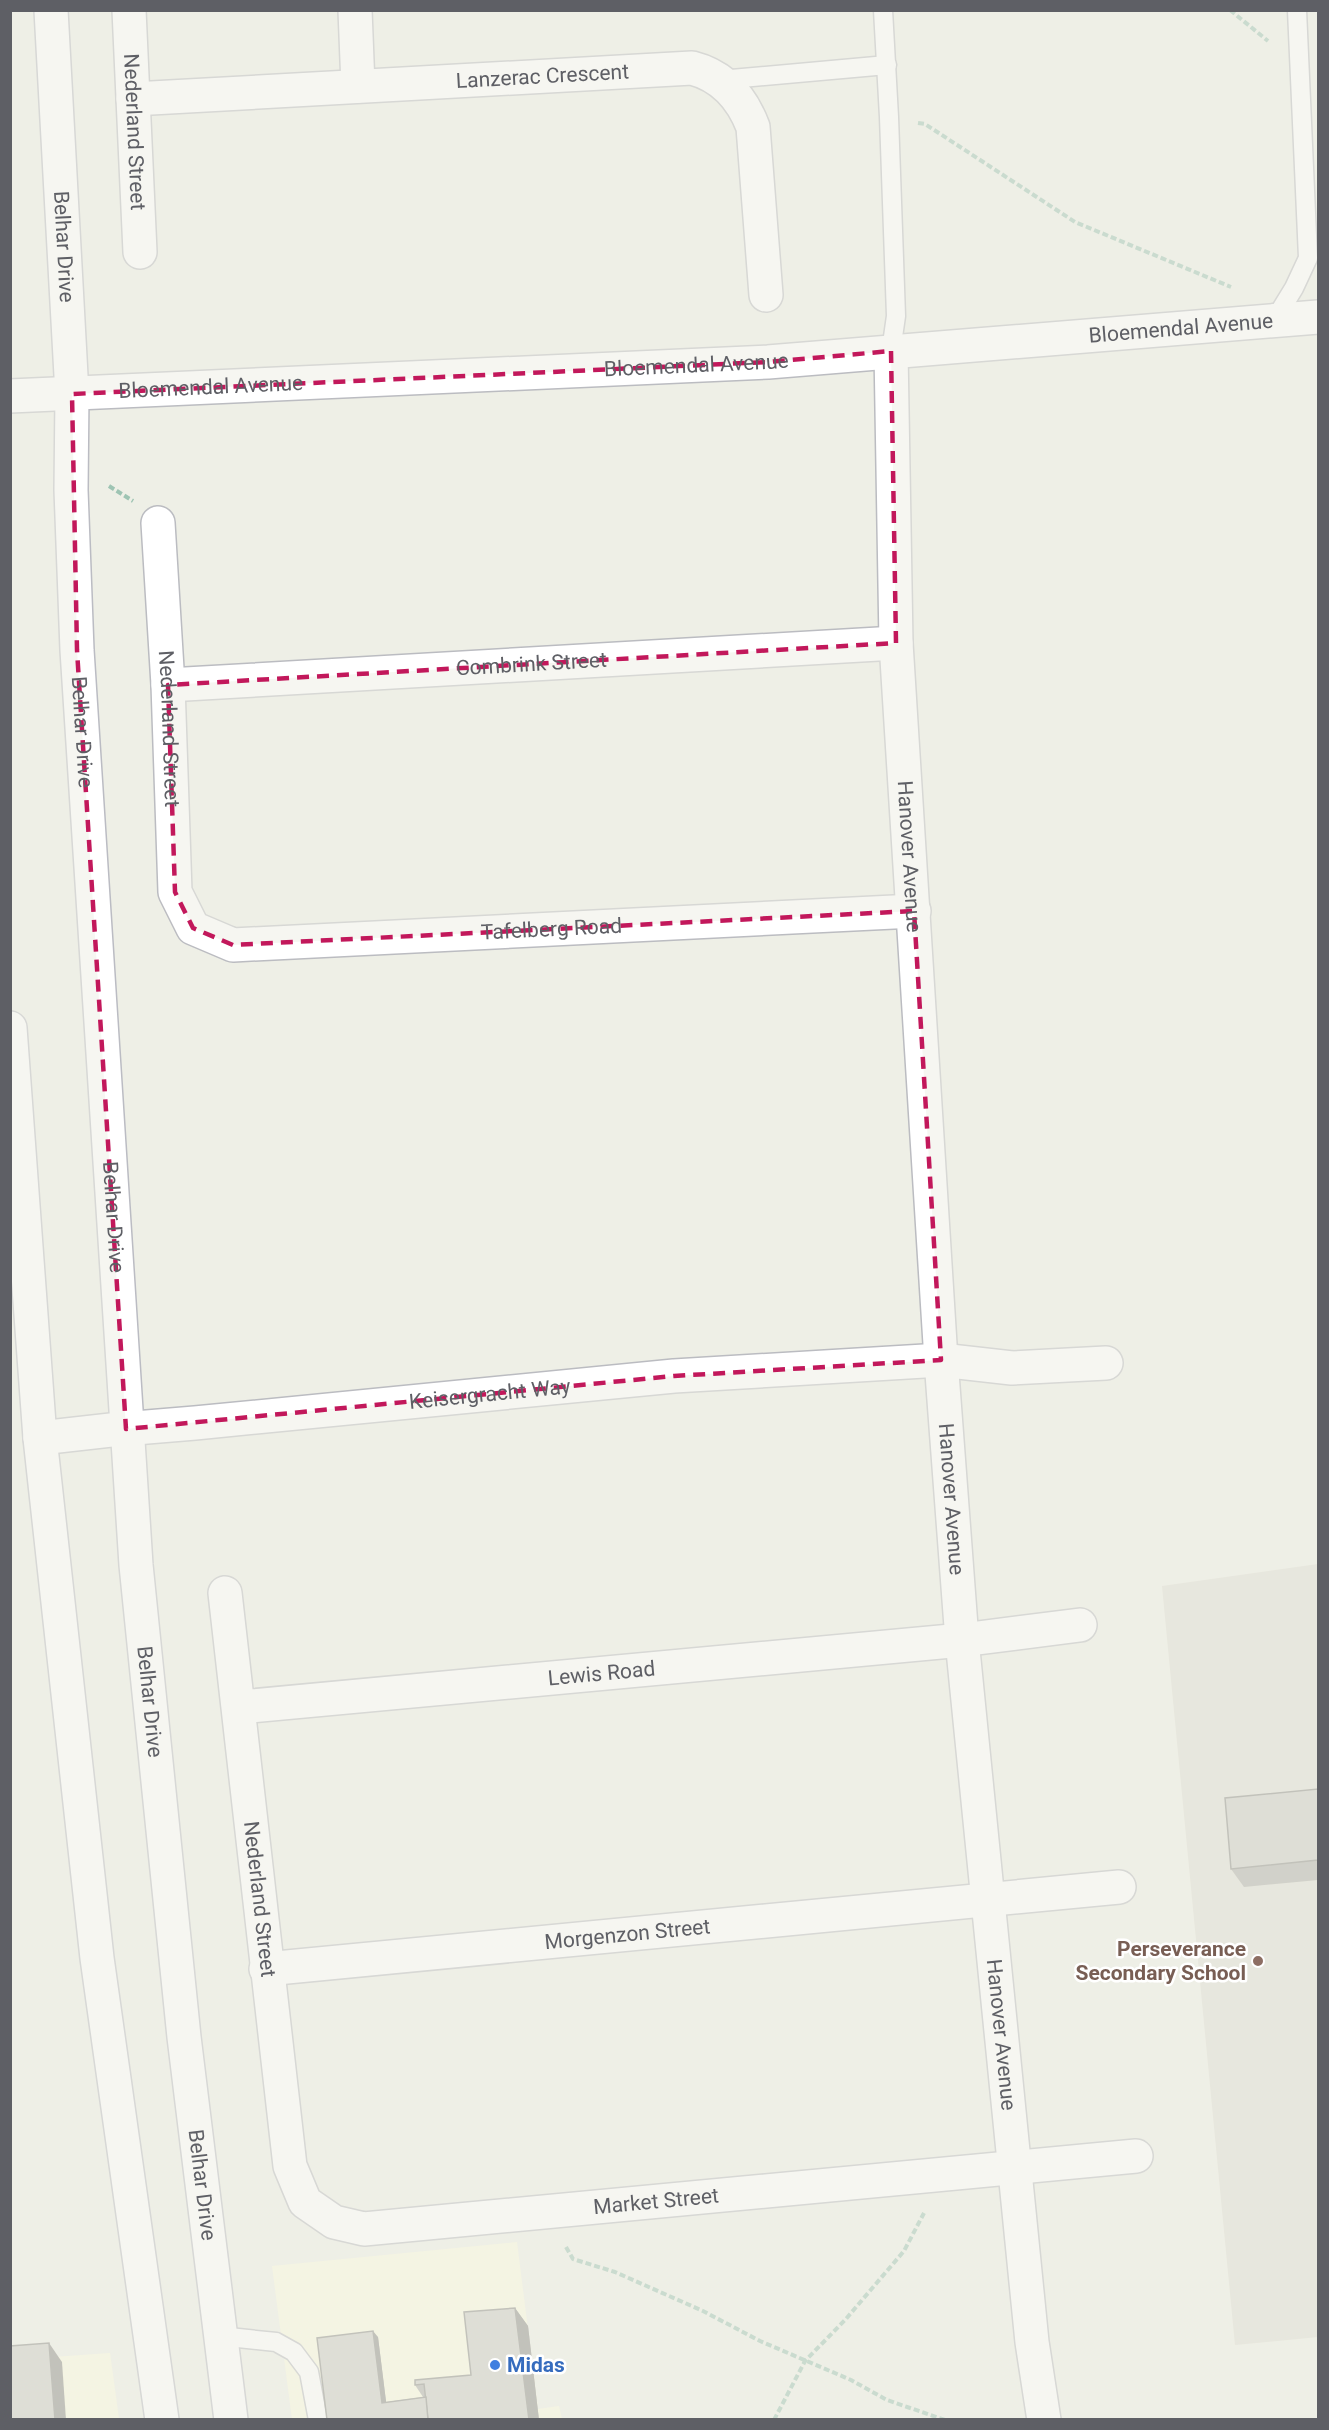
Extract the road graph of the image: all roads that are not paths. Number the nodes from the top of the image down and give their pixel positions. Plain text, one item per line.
1 (51, 10) edge
2 (129, 10) edge
3 (355, 10) edge
4 (883, 10) edge
5 (1297, 10) edge
6 (887, 65) junction
7 (720, 80) junction
8 (358, 86) junction
9 (133, 99) junction
10 (140, 252) dead end
11 (1308, 258) junction
12 (1318, 276) edge
13 (766, 295) dead end
14 (1318, 317) edge
15 (1275, 320) junction
16 (891, 351) junction
17 (72, 394) junction
18 (10, 396) edge
19 (158, 523) dead end
20 (896, 643) junction
21 (168, 685) junction
22 (914, 911) junction
23 (193, 928) joint
24 (10, 1028) edge
25 (941, 1360) junction
26 (1106, 1363) dead end
27 (126, 1429) junction
28 (40, 1438) junction
29 (225, 1593) dead end
30 (1080, 1625) dead end
31 (962, 1640) junction
32 (240, 1707) junction
33 (1119, 1887) dead end
34 (988, 1900) junction
35 (266, 1969) junction
36 (1136, 2156) dead end
37 (1015, 2169) junction
38 (305, 2202) joint
39 (219, 2336) junction
40 (162, 2420) edge
41 (231, 2420) edge
42 (318, 2420) edge
43 (1044, 2420) edge

1 - 17 street, Belhar Drive
2 - 9 street, Nederland Street
3 - 8 street
4 - 6 lane
5 - 11 lane
6 - 7 lane
6 - 16 lane
7 - 8 street, Lanzerac Crescent
7 - 13 street, Lanzerac Crescent
8 - 9 street, Lanzerac Crescent
9 - 10 street, Nederland Street
11 - 12 lane
11 - 15 lane
14 - 15 street, Bloemendal Avenue
15 - 16 street, Bloemendal Avenue
16 - 17 street, Bloemendal Avenue
16 - 20 street, Hanover Avenue
17 - 18 street, Bloemendal Avenue
17 - 27 street, Belhar Drive
19 - 21 street, Nederland Street
20 - 21 street, Combrink Street
20 - 22 street, Hanover Avenue
21 - 23 street, Nederland Street
22 - 23 street, Tafelberg Road
22 - 25 street, Hanover Avenue
24 - 28 street
25 - 26 street
25 - 27 street, Keisergracht Way
25 - 31 street, Hanover Avenue
27 - 28 street, Keisergracht Way
27 - 39 street, Belhar Drive
28 - 40 street
29 - 32 street, Nederland Street
30 - 31 street
31 - 32 street, Lewis Road
31 - 34 street, Hanover Avenue
32 - 35 street, Nederland Street
33 - 34 street
34 - 35 street, Morgenzon Street
34 - 37 street, Hanover Avenue
35 - 38 street, Nederland Street
36 - 37 street
37 - 38 street, Market Street
37 - 43 street, Hanover Avenue
39 - 41 street, Belhar Drive
39 - 42 lane

